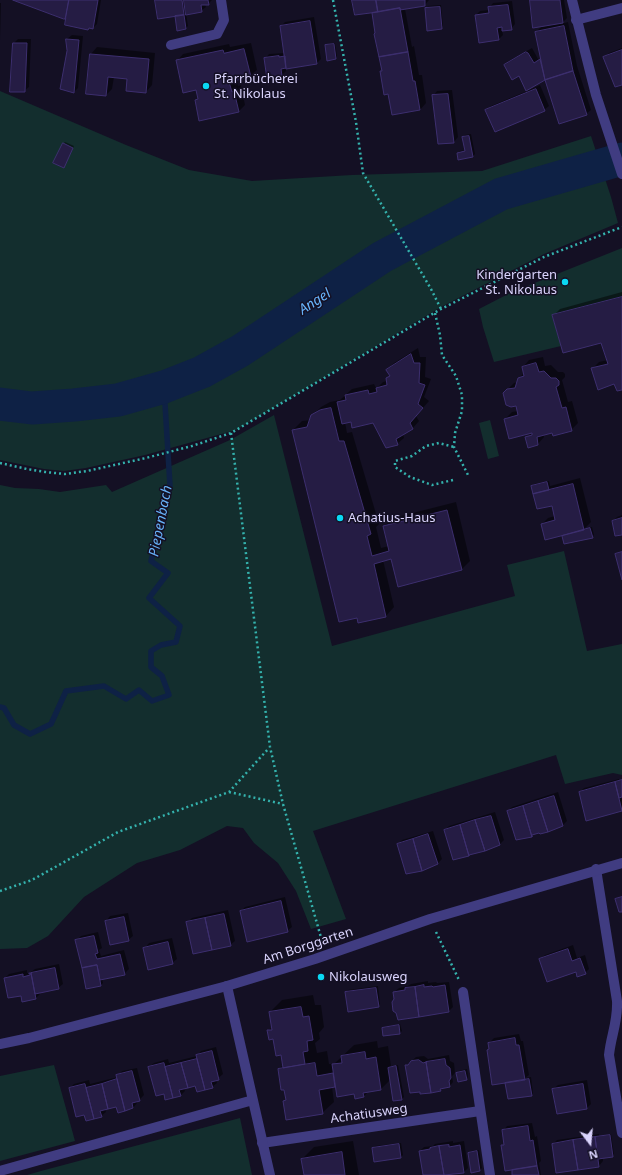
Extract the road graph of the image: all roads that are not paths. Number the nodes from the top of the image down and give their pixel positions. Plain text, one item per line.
1 (221, 0) edge
2 (572, 0) edge
3 (622, 8) edge
4 (576, 20) junction
5 (171, 45) dead end
6 (622, 174) edge
7 (622, 863) edge
8 (596, 869) junction
9 (227, 986) junction
10 (462, 992) road end
11 (0, 1044) edge
12 (253, 1100) junction
13 (480, 1111) junction
14 (622, 1133) edge
15 (262, 1143) junction
16 (0, 1171) edge
17 (270, 1175) edge
18 (490, 1175) edge

1 - 5 street
2 - 4 street
3 - 4 street
4 - 6 street
7 - 8 street, Am Borggarten
8 - 9 street, Am Borggarten
8 - 14 street
9 - 11 street, Am Borggarten
9 - 12 street
10 - 13 street
12 - 15 street
12 - 16 street
13 - 15 street, Achatiusweg
13 - 18 street
15 - 17 street

